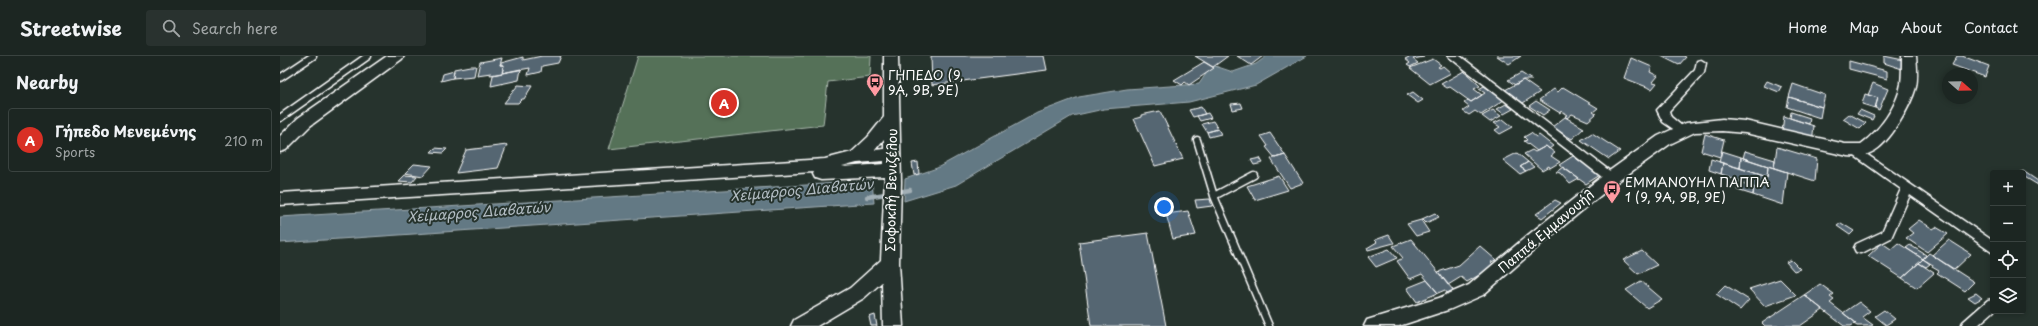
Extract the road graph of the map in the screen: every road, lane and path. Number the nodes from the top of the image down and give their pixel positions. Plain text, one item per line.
1 (313, 56) edge
2 (368, 56) edge
3 (397, 56) edge
4 (891, 56) edge
5 (1453, 56) edge
6 (1909, 56) edge
7 (1701, 63) dead end
8 (280, 78) edge
9 (280, 118) edge
10 (892, 118) junction
11 (304, 122) junction
12 (1682, 131) junction
13 (280, 136) edge
14 (1197, 140) dead end
15 (280, 146) edge
16 (1856, 151) junction
17 (857, 157) junction
18 (893, 168) junction
19 (1254, 175) dead end
20 (1611, 178) junction
21 (1907, 188) junction
22 (1214, 196) junction
23 (280, 199) edge
24 (280, 208) edge
25 (1990, 246) edge
26 (1860, 248) dead end
27 (890, 263) junction
28 (1990, 307) edge
29 (801, 326) edge
30 (893, 326) edge
31 (1269, 326) edge
32 (1374, 326) edge
33 (1968, 326) edge

1 - 8 lane
2 - 9 lane
3 - 11 street
4 - 10 street, Σοφοκλή Βενιζέλου
5 - 20 street
6 - 16 street
7 - 12 street
10 - 17 street
10 - 18 street, Σοφοκλή Βενιζέλου
11 - 13 street
11 - 15 street
12 - 16 street, Παππά Εμμανουήλ
12 - 20 street, Παππά Εμμανουήλ
14 - 22 lane
16 - 21 street
17 - 18 street
17 - 23 street
18 - 24 street
18 - 27 street, Σοφοκλή Βενιζέλου
19 - 22 lane
20 - 32 street, Παππά Εμμανουήλ
21 - 25 street
21 - 26 street
22 - 31 lane
27 - 29 street, Σοφοκλή Βενιζέλου
27 - 30 street
28 - 33 street

